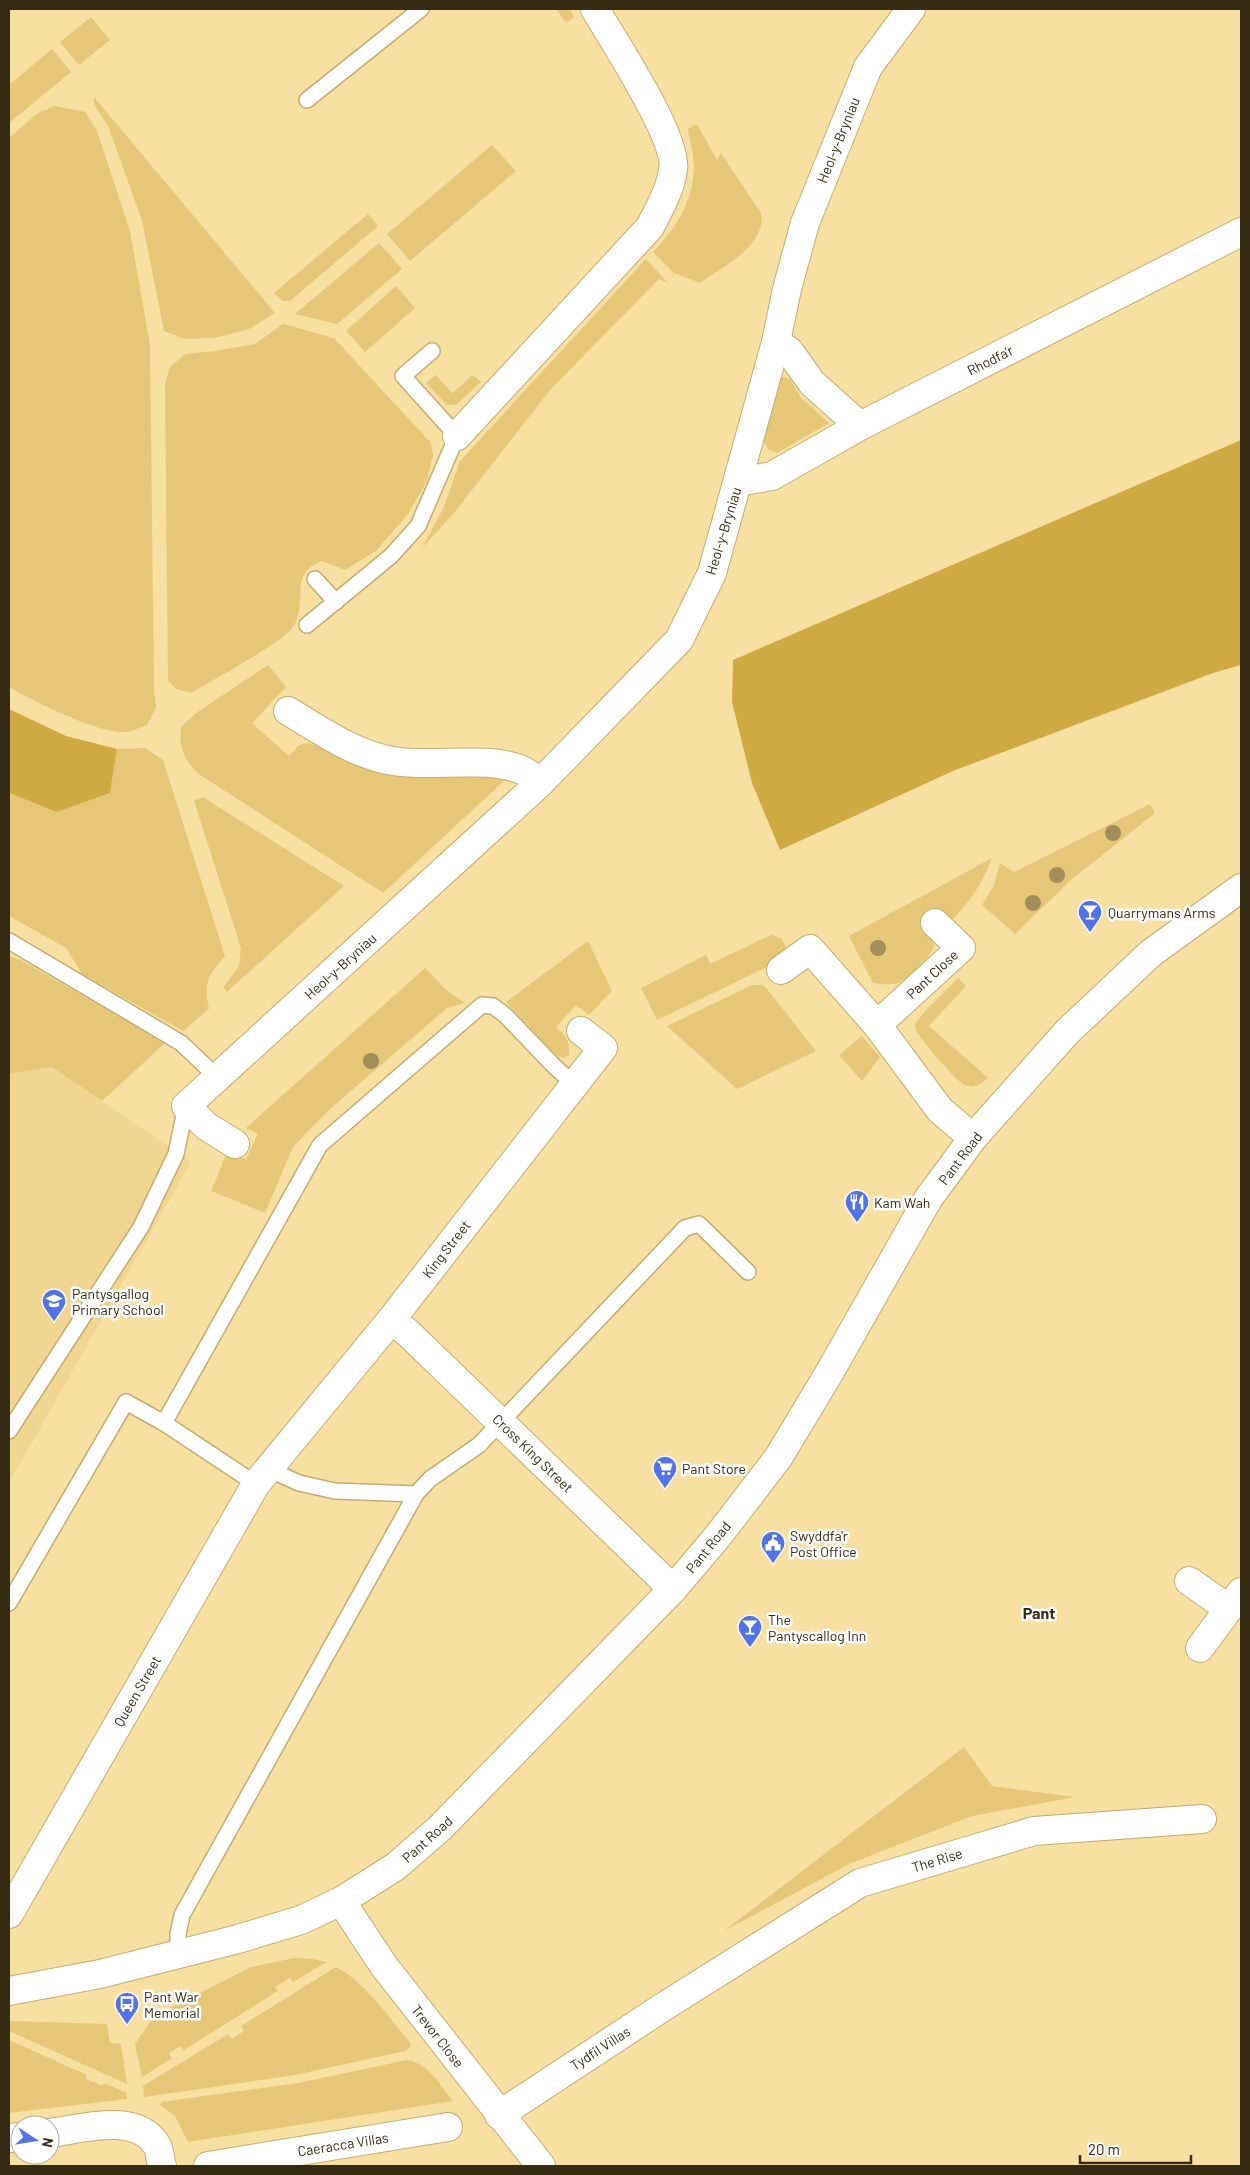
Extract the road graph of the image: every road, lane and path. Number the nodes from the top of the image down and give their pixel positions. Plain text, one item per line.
1 (421, 9) edge
2 (595, 9) edge
3 (911, 9) edge
4 (307, 100) dead end
5 (1241, 232) edge
6 (776, 342) junction
7 (432, 350) dead end
8 (860, 426) junction
9 (457, 436) junction
10 (738, 482) junction
11 (315, 579) dead end
12 (336, 602) junction
13 (307, 625) dead end
14 (288, 711) dead end
15 (540, 784) junction
16 (1241, 888) edge
17 (935, 922) dead end
18 (9, 941) edge
19 (781, 970) dead end
20 (877, 1025) junction
21 (581, 1031) dead end
22 (217, 1077) junction
23 (575, 1085) junction
24 (186, 1106) junction
25 (973, 1138) junction
26 (235, 1144) dead end
27 (748, 1272) dead end
28 (391, 1320) junction
29 (500, 1422) junction
30 (164, 1423) junction
31 (9, 1431) edge
32 (262, 1476) junction
33 (416, 1494) junction
34 (1189, 1581) dead end
35 (673, 1589) junction
36 (1235, 1601) edge
37 (9, 1603) edge
38 (1200, 1648) dead end
39 (1202, 1819) dead end
40 (342, 1901) junction
41 (9, 1914) edge
42 (178, 1954) junction
43 (701, 1983) joint
44 (9, 1991) edge
45 (500, 2115) junction
46 (448, 2127) dead end
47 (60, 2132) edge
48 (162, 2166) edge
49 (208, 2166) edge
50 (541, 2166) edge

1 - 4 lane
2 - 9 street
3 - 6 street, Heol-y-Bryniau
5 - 8 street, Rhodfa'r
6 - 8 street
6 - 10 street, Heol-y-Bryniau
7 - 9 lane
8 - 10 street, Rhodfa'r
9 - 12 lane
10 - 15 street, Heol-y-Bryniau
11 - 12 lane
12 - 13 lane
14 - 15 street
15 - 22 street, Heol-y-Bryniau
16 - 25 street, Pant Road
17 - 20 street, Pant Close
18 - 22 lane
19 - 20 street
20 - 25 street
21 - 23 street, King Street
22 - 24 street, Heol-y-Bryniau
23 - 28 street, King Street
23 - 30 lane
24 - 26 street
24 - 31 lane
25 - 35 street, Pant Road
27 - 29 lane
28 - 29 street, Cross King Street
28 - 32 street, King Street
29 - 33 lane
29 - 35 street, Cross King Street
30 - 32 lane
30 - 37 lane
32 - 33 lane
32 - 41 street, Queen Street
33 - 42 lane
34 - 36 street
35 - 40 street, Pant Road
36 - 38 street
39 - 43 street, The Rise
40 - 42 street, Pant Road
40 - 45 street, Trevor Close
42 - 44 street, Pant Road
43 - 45 street, Tydfil Villas
45 - 50 street, Trevor Close
46 - 49 street, Caeracca Villas
47 - 48 street

